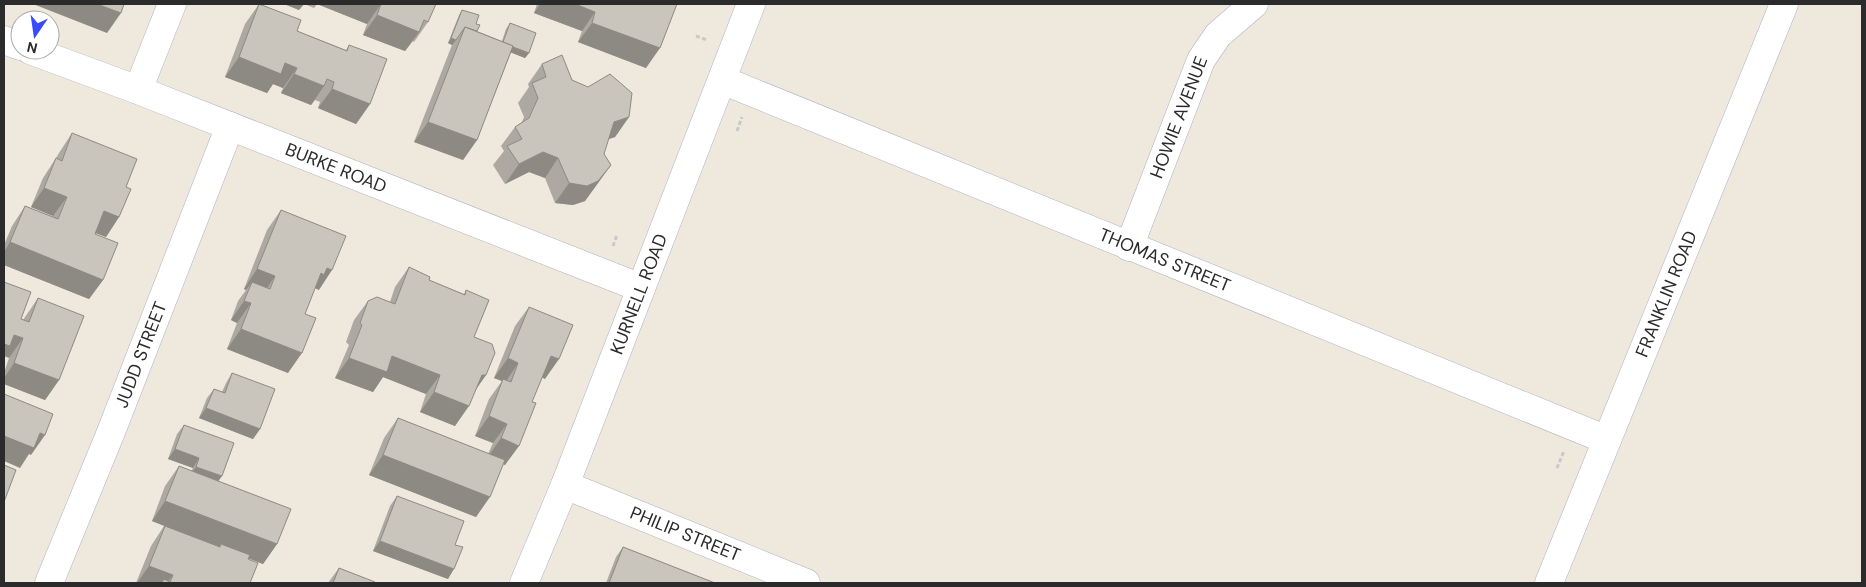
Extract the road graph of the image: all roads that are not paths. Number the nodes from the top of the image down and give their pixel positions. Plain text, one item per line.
1 (172, 4) edge
2 (751, 4) edge
3 (1254, 4) edge
4 (1784, 4) edge
5 (57, 60) edge
6 (722, 80) junction
7 (138, 90) junction
8 (230, 126) junction
9 (1129, 247) junction
10 (641, 288) junction
11 (1607, 440) junction
12 (565, 485) junction
13 (49, 583) edge
14 (524, 583) edge
15 (806, 583) edge
16 (1549, 583) edge

1 - 7 street
2 - 6 street, KURNELL ROAD
3 - 9 street, HOWIE AVENUE
4 - 11 street, FRANKLIN ROAD
5 - 7 street, BURKE ROAD
6 - 9 street, THOMAS STREET
6 - 10 street, KURNELL ROAD
7 - 8 street, BURKE ROAD
8 - 10 street, BURKE ROAD
8 - 13 street, JUDD STREET
9 - 11 street, THOMAS STREET
10 - 12 street, KURNELL ROAD
11 - 16 street, FRANKLIN ROAD
12 - 14 street, KURNELL ROAD
12 - 15 street, PHILIP STREET

